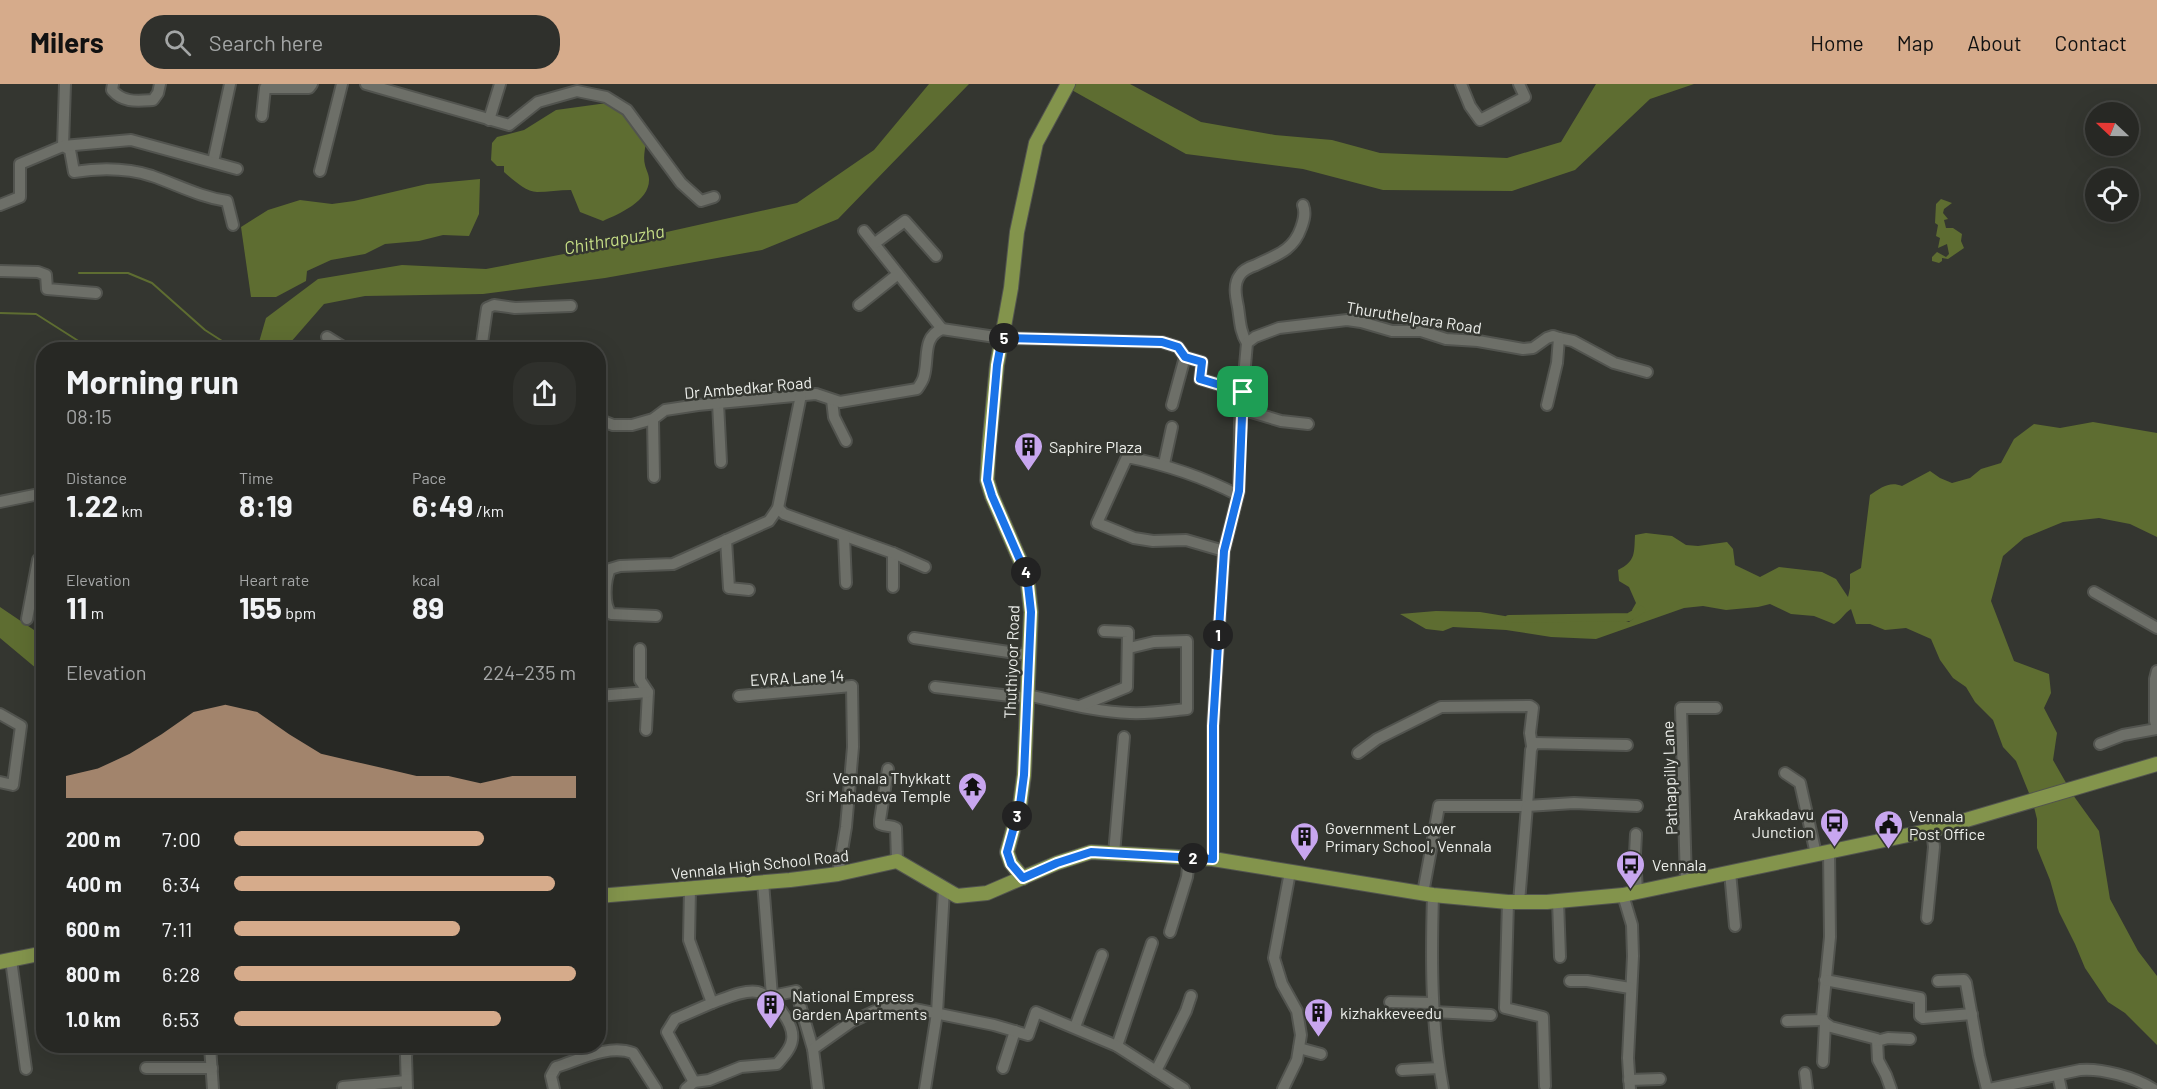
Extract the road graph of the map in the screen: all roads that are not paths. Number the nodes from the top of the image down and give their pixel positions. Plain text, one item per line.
1 (65, 84) edge
2 (112, 84) edge
3 (160, 84) edge
4 (230, 84) edge
5 (312, 84) edge
6 (342, 84) edge
7 (366, 84) edge
8 (500, 84) edge
9 (1068, 84) edge
10 (1461, 84) edge
11 (1519, 84) edge
12 (262, 116) dead end
13 (489, 120) junction
14 (63, 146) junction
15 (213, 162) junction
16 (237, 169) dead end
17 (320, 171) dead end
18 (714, 197) dead end
19 (0, 205) edge
20 (1303, 205) dead end
21 (233, 225) dead end
22 (864, 231) dead end
23 (875, 243) junction
24 (936, 256) dead end
25 (0, 271) edge
26 (898, 274) junction
27 (96, 293) dead end
28 (859, 305) dead end
29 (571, 306) dead end
30 (942, 329) junction
31 (327, 338) dead end
32 (1002, 338) junction
33 (1559, 338) junction
34 (334, 342) edge
35 (482, 342) edge
36 (1247, 343) junction
37 (1185, 357) junction
38 (1647, 372) dead end
39 (1243, 392) junction
40 (801, 395) junction
41 (832, 400) junction
42 (718, 403) junction
43 (1172, 405) dead end
44 (1547, 405) dead end
45 (1241, 409) junction
46 (653, 419) junction
47 (606, 422) edge
48 (1308, 424) dead end
49 (1172, 427) dead end
50 (846, 441) dead end
51 (721, 462) dead end
52 (1164, 464) junction
53 (654, 477) dead end
54 (36, 495) edge
55 (1238, 495) junction
56 (0, 502) edge
57 (778, 508) junction
58 (844, 537) junction
59 (726, 540) junction
60 (1224, 551) junction
61 (892, 553) junction
62 (925, 567) dead end
63 (36, 571) edge
64 (846, 583) dead end
65 (893, 587) dead end
66 (749, 590) dead end
67 (2094, 592) dead end
68 (656, 616) dead end
69 (27, 619) dead end
70 (2157, 628) edge
71 (1104, 631) dead end
72 (914, 638) dead end
73 (1129, 648) junction
74 (640, 649) dead end
75 (1029, 655) junction
76 (2157, 670) edge
77 (935, 687) dead end
78 (648, 692) junction
79 (606, 695) edge
80 (1108, 695) junction
81 (739, 696) dead end
82 (1027, 697) junction
83 (1080, 706) junction
84 (1716, 708) dead end
85 (1110, 711) junction
86 (0, 714) edge
87 (2157, 729) edge
88 (646, 730) dead end
89 (1124, 737) dead end
90 (2100, 744) dead end
91 (1627, 745) dead end
92 (1532, 746) junction
93 (1358, 753) dead end
94 (2157, 764) edge
95 (888, 769) dead end
96 (1785, 773) dead end
97 (0, 782) edge
98 (1527, 806) junction
99 (1637, 806) dead end
100 (1932, 830) junction
101 (1636, 834) dead end
102 (1822, 853) junction
103 (1114, 854) junction
104 (1189, 858) junction
105 (1213, 859) junction
106 (897, 861) junction
107 (1290, 872) junction
108 (1730, 872) junction
109 (838, 874) junction
110 (1023, 878) junction
111 (1686, 881) junction
112 (763, 882) junction
113 (690, 888) junction
114 (944, 890) junction
115 (1637, 892) junction
116 (1428, 894) junction
117 (606, 895) edge
118 (1623, 895) junction
119 (1558, 901) junction
120 (1514, 902) junction
121 (1927, 918) dead end
122 (1735, 926) dead end
123 (1170, 932) dead end
124 (1152, 943) dead end
125 (36, 955) edge
126 (1102, 955) dead end
127 (1560, 957) dead end
128 (11, 959) edge
129 (1825, 980) junction
130 (1570, 981) dead end
131 (1938, 981) dead end
132 (1630, 988) junction
133 (1191, 996) dead end
134 (1390, 1002) dead end
135 (712, 1003) junction
136 (1433, 1007) junction
137 (937, 1013) junction
138 (1972, 1014) junction
139 (1491, 1015) dead end
140 (1787, 1021) dead end
141 (1824, 1022) junction
142 (1075, 1027) junction
143 (1015, 1031) junction
144 (1910, 1038) dead end
145 (1877, 1041) junction
146 (1117, 1046) junction
147 (1299, 1048) junction
148 (813, 1049) junction
149 (606, 1052) edge
150 (211, 1053) edge
151 (406, 1053) edge
152 (602, 1053) edge
153 (1321, 1054) dead end
154 (1823, 1062) dead end
155 (146, 1068) dead end
156 (212, 1068) junction
157 (1003, 1068) dead end
158 (1439, 1068) junction
159 (26, 1069) dead end
160 (1402, 1070) dead end
161 (1156, 1071) junction
162 (1805, 1074) dead end
163 (2058, 1075) junction
164 (1660, 1079) dead end
165 (406, 1085) edge
166 (1630, 1085) edge
167 (690, 1086) edge
168 (1545, 1086) dead end
169 (1991, 1088) edge
170 (213, 1089) edge
171 (343, 1089) edge
172 (554, 1089) edge
173 (656, 1089) edge
174 (818, 1089) edge
175 (925, 1089) edge
176 (1184, 1089) edge
177 (1283, 1089) edge
178 (1443, 1089) edge
179 (1807, 1089) edge
180 (1891, 1089) edge
181 (2061, 1089) edge
182 (2152, 1089) edge

1 - 14 street
2 - 3 street
4 - 15 street
5 - 12 street
6 - 17 street
7 - 13 street
8 - 13 street
9 - 32 main road, Thuthiyoor Road
10 - 11 street
13 - 18 street
14 - 15 street
14 - 19 street
14 - 21 street
15 - 16 street
20 - 36 street
22 - 23 street
23 - 24 street
23 - 26 street
25 - 27 street
26 - 28 street
26 - 30 street
29 - 35 street
30 - 32 street
30 - 41 street, Dr Ambedkar Road
31 - 34 street
32 - 37 street
32 - 75 main road, Thuthiyoor Road
33 - 36 street, Thuruthelpara Road
33 - 38 street
33 - 44 street
36 - 39 street
37 - 39 street
37 - 43 street
39 - 45 street
40 - 41 street, Dr Ambedkar Road
40 - 42 street, Dr Ambedkar Road
40 - 57 street
41 - 50 street
42 - 46 street, Dr Ambedkar Road
42 - 51 street
45 - 48 street
45 - 55 street
46 - 47 street, Dr Ambedkar Road
46 - 53 street
49 - 52 street
52 - 55 street
52 - 60 street
54 - 56 street
55 - 60 street
57 - 58 street
57 - 59 street
58 - 61 street
58 - 64 street
59 - 66 street
59 - 68 street
60 - 105 street
61 - 62 street
61 - 65 street
63 - 69 street
67 - 70 street
71 - 73 street
72 - 75 street
73 - 80 street
73 - 85 street
74 - 78 street
75 - 82 main road, Thuthiyoor Road
76 - 87 street
77 - 82 street
78 - 79 street
78 - 88 street
80 - 83 street
80 - 85 street
81 - 109 street, EVRA Lane 14
82 - 83 street
82 - 110 main road, Thuthiyoor Road
83 - 85 street
84 - 111 street, Pathappilly Lane
86 - 97 street
87 - 90 street
89 - 103 street
91 - 92 street
92 - 93 street
92 - 98 street
94 - 100 main road
95 - 106 street
96 - 102 street
98 - 99 street
98 - 116 street
98 - 120 street
100 - 102 main road
100 - 121 street
101 - 115 street
102 - 108 main road
102 - 129 street
103 - 104 main road
103 - 110 main road
104 - 105 main road
104 - 123 street
105 - 107 main road
106 - 109 main road, Vennala High School Road
106 - 114 main road
107 - 116 main road
107 - 147 street
108 - 111 main road
108 - 122 street
109 - 112 main road, Vennala High School Road
110 - 114 main road
111 - 115 main road
112 - 113 main road, Vennala High School Road
112 - 148 street
113 - 117 main road, Vennala High School Road
113 - 135 street
114 - 137 street
115 - 118 main road
116 - 120 main road
116 - 136 street
118 - 119 main road
118 - 132 street
119 - 120 main road
119 - 127 street
120 - 168 street
124 - 146 street
125 - 128 main road
126 - 142 street
128 - 159 street
129 - 138 street
129 - 141 street
130 - 132 street
131 - 138 street
132 - 166 street
133 - 161 street
134 - 136 street
135 - 167 street
135 - 167 street
136 - 139 street
136 - 158 street
137 - 143 street
137 - 148 street
137 - 175 street
138 - 169 street
140 - 141 street
141 - 145 street
141 - 154 street
142 - 143 street
142 - 146 street
143 - 157 street
144 - 145 street
145 - 180 street
146 - 161 street
147 - 153 street
147 - 177 street
148 - 174 street
149 - 173 street
150 - 156 street
151 - 165 street
152 - 172 street
155 - 156 street
156 - 170 street
158 - 160 street
158 - 178 street
161 - 176 street
162 - 179 street
163 - 169 street
163 - 181 street
163 - 182 street
164 - 166 street
165 - 171 street

